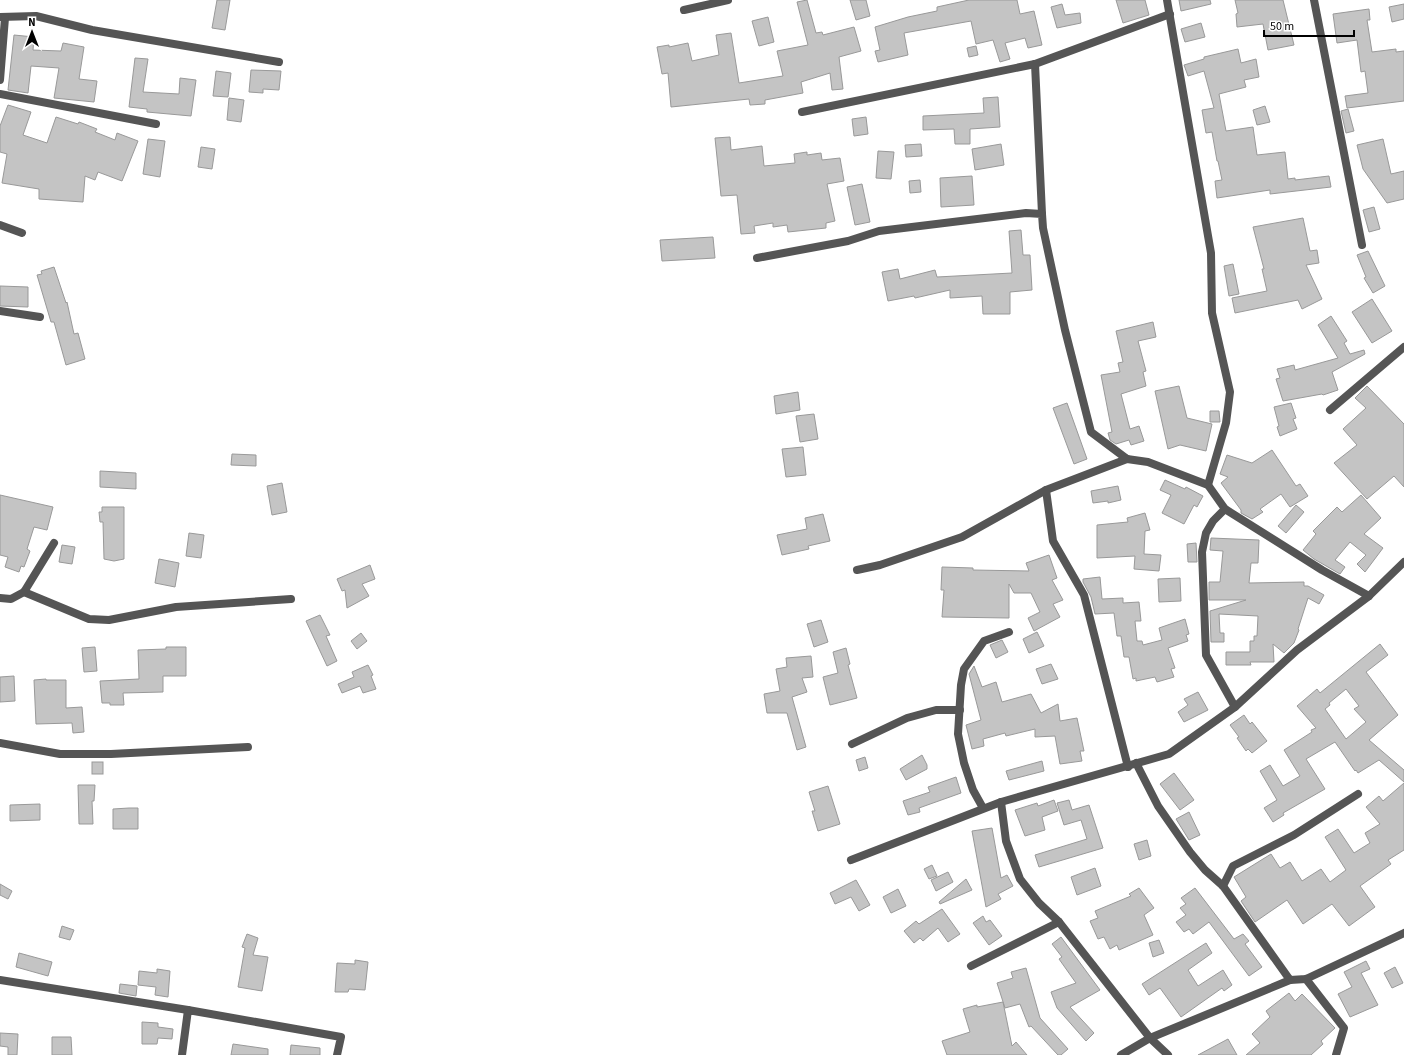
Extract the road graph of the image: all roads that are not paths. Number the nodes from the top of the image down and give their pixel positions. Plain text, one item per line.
1 (728, 0) edge
2 (1167, 0) edge
3 (1314, 0) edge
4 (684, 10) dead end
5 (1170, 14) junction
6 (3, 18) edge
7 (279, 62) dead end
8 (1035, 64) junction
9 (0, 80) edge
10 (0, 94) edge
11 (802, 112) dead end
12 (156, 124) dead end
13 (1042, 214) junction
14 (0, 225) edge
15 (22, 233) dead end
16 (1362, 245) dead end
17 (757, 258) dead end
18 (0, 311) edge
19 (40, 317) dead end
20 (1404, 347) edge
21 (1330, 410) dead end
22 (1127, 459) junction
23 (1208, 484) junction
24 (1046, 490) junction
25 (1225, 508) junction
26 (54, 543) dead end
27 (1404, 562) edge
28 (857, 570) dead end
29 (24, 592) junction
30 (1369, 596) junction
31 (0, 598) edge
32 (291, 599) dead end
33 (1009, 632) dead end
34 (1235, 707) junction
35 (960, 710) junction
36 (0, 743) edge
37 (852, 744) dead end
38 (248, 746) dead end
39 (1136, 763) junction
40 (1128, 766) junction
41 (1358, 794) dead end
42 (1001, 802) junction
43 (983, 808) junction
44 (851, 860) dead end
45 (1223, 886) junction
46 (1059, 922) junction
47 (1404, 933) edge
48 (971, 966) dead end
49 (1306, 979) junction
50 (0, 980) edge
51 (1290, 980) junction
52 (188, 1010) junction
53 (1150, 1038) junction
54 (182, 1055) edge
55 (337, 1055) edge
56 (1121, 1055) edge
57 (1168, 1055) edge
58 (1336, 1055) edge

1 - 4 street
2 - 5 street
3 - 16 street
5 - 8 street
5 - 23 street
6 - 7 street
6 - 9 street
8 - 11 street
8 - 13 street
10 - 12 street
13 - 17 street
13 - 22 street
14 - 15 street
18 - 19 street
20 - 21 street
22 - 23 street
22 - 24 street
23 - 25 street
24 - 28 street
24 - 40 street
25 - 30 street
25 - 34 street
26 - 29 street
27 - 30 street
29 - 31 street
29 - 32 street
30 - 34 street
33 - 35 street
34 - 39 street
35 - 37 street
35 - 43 street
36 - 38 street
39 - 40 street
39 - 45 street
40 - 42 street
41 - 45 street
42 - 43 street
42 - 46 street
43 - 44 street
45 - 51 street
46 - 48 street
46 - 53 street
47 - 49 street
49 - 51 street
49 - 58 street
50 - 52 street
51 - 53 street
52 - 54 street
52 - 55 street
53 - 56 street
53 - 57 street

